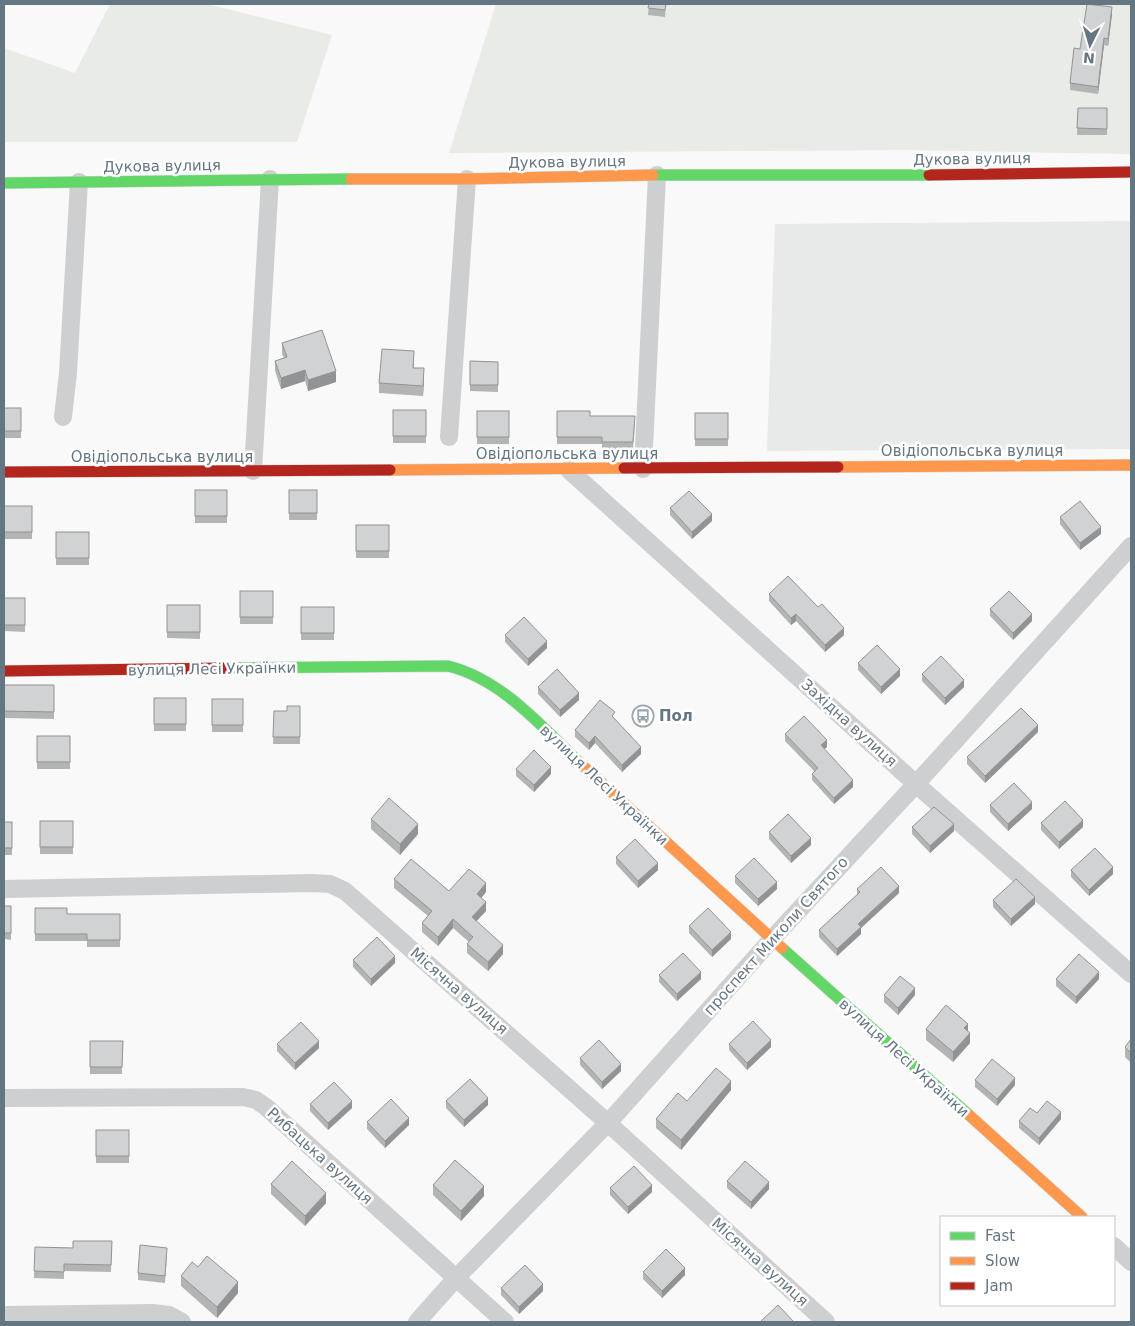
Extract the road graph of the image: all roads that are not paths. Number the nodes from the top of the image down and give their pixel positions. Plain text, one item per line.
1 (1131, 172) edge
2 (657, 176) junction
3 (270, 179) junction
4 (467, 179) junction
5 (79, 182) junction
6 (4, 183) edge
7 (63, 417) dead end
8 (450, 437) dead end
9 (1131, 465) edge
10 (643, 469) junction
11 (569, 470) junction
12 (253, 471) junction
13 (4, 472) edge
14 (1131, 546) edge
15 (4, 671) edge
16 (916, 784) junction
17 (4, 889) edge
18 (772, 939) junction
19 (1131, 974) edge
20 (4, 1098) edge
21 (608, 1123) junction
22 (1081, 1216) edge
23 (1115, 1247) edge
24 (1131, 1262) edge
25 (456, 1278) junction
26 (4, 1315) edge
27 (182, 1322) edge
28 (417, 1322) edge
29 (505, 1322) edge
30 (826, 1322) edge

1 - 2 street, Дукова вулиця
2 - 4 street, Дукова вулиця
2 - 10 street
3 - 4 street, Дукова вулиця
3 - 5 street, Дукова вулиця
3 - 12 street
4 - 8 street
5 - 6 street, Дукова вулиця
5 - 7 street
9 - 10 street, Овідіопольська вулиця
10 - 11 street, Овідіопольська вулиця
11 - 12 street, Овідіопольська вулиця
11 - 16 street, Західна вулиця
12 - 13 street, Овідіопольська вулиця
14 - 16 street, проспект Миколи Святого
15 - 18 street, вулиця Лесі Українки
16 - 18 street, проспект Миколи Святого
16 - 19 street, Західна вулиця
17 - 21 street, Місячна вулиця
18 - 21 street, проспект Миколи Святого
18 - 22 street, вулиця Лесі Українки
20 - 25 street, Рибацька вулиця
21 - 25 street, проспект Миколи Святого
21 - 30 street, Місячна вулиця
23 - 24 street
25 - 28 street, проспект Миколи Святого
25 - 29 street, Рибацька вулиця
26 - 27 street

